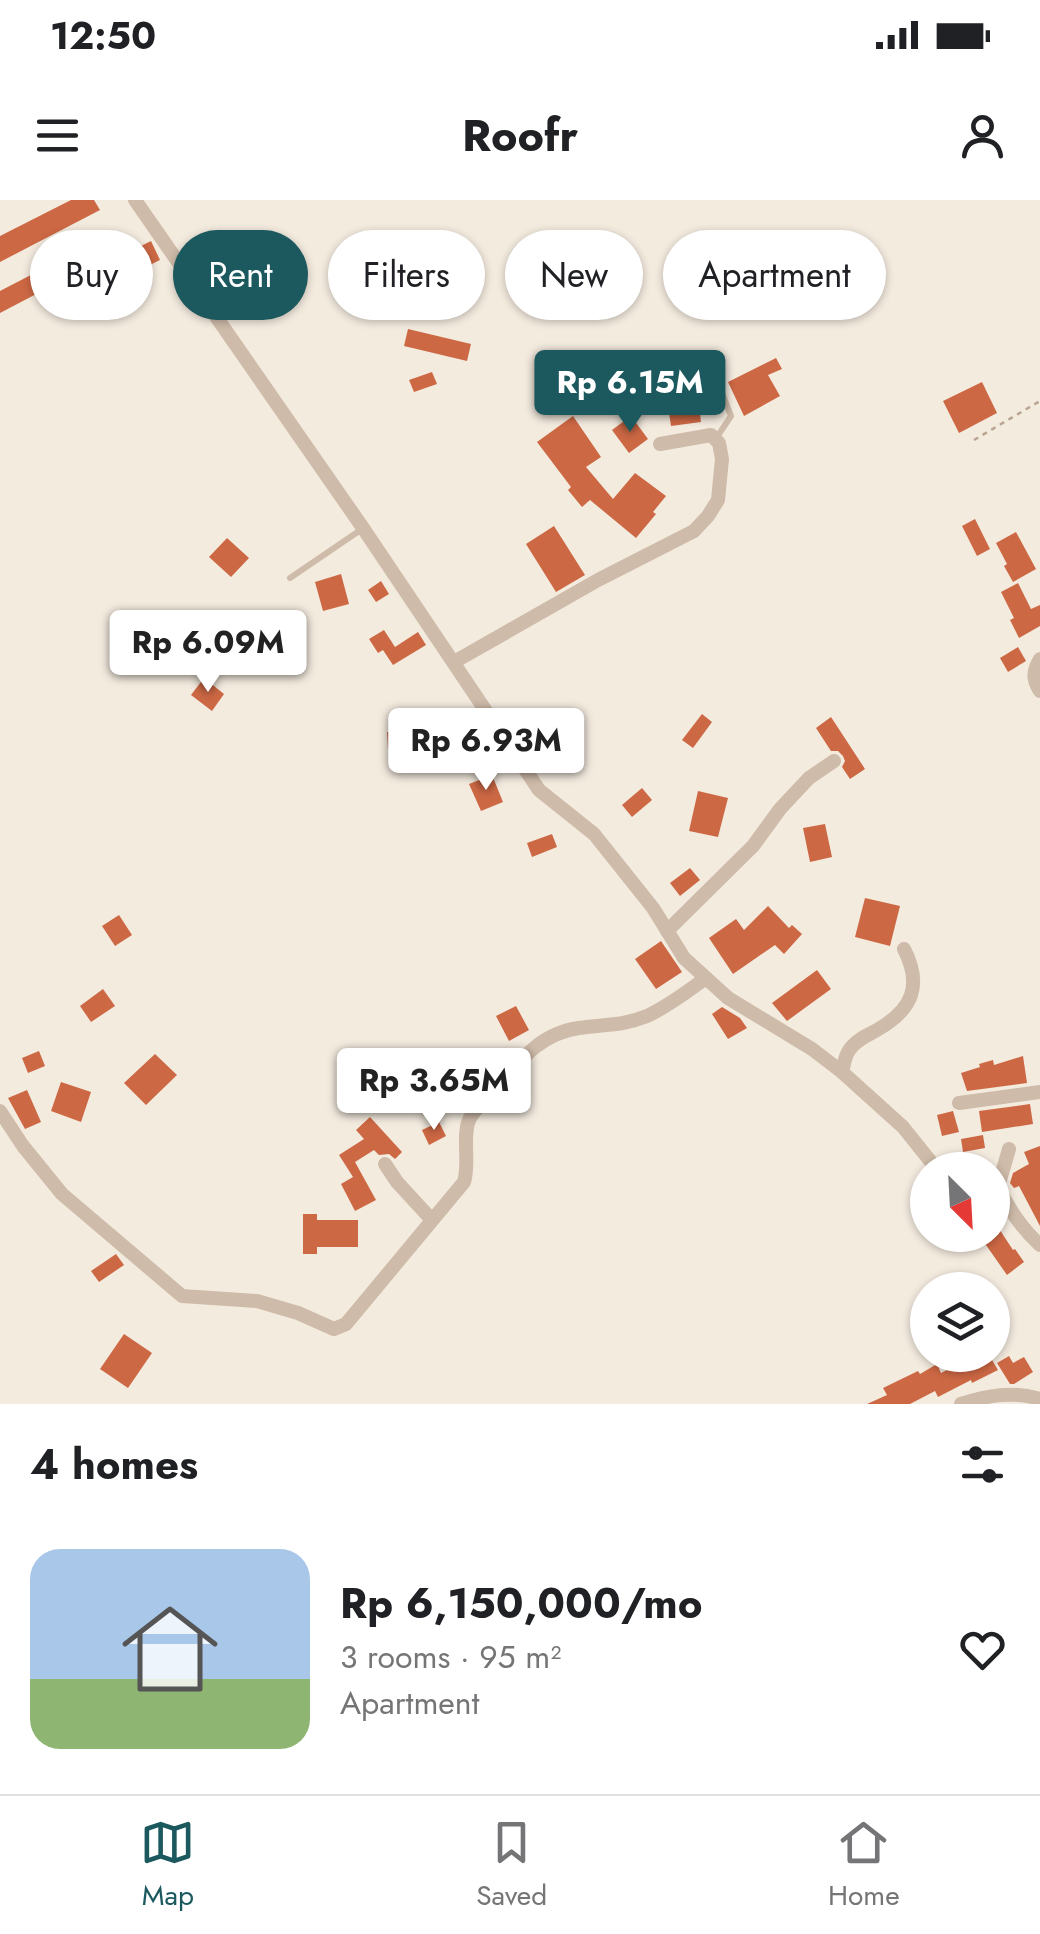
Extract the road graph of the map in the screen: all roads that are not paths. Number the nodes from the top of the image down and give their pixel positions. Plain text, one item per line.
1 (135, 200) edge
2 (718, 385) dead end
3 (716, 438) junction
4 (660, 444) dead end
5 (363, 528) junction
6 (290, 578) dead end
7 (1040, 659) edge
8 (454, 662) junction
9 (1040, 691) edge
10 (834, 761) dead end
11 (667, 931) junction
12 (904, 949) dead end
13 (706, 978) junction
14 (842, 1072) junction
15 (1040, 1092) edge
16 (959, 1103) dead end
17 (0, 1111) edge
18 (1009, 1149) dead end
19 (923, 1152) edge
20 (1008, 1152) edge
21 (384, 1164) dead end
22 (1010, 1209) edge
23 (431, 1219) junction
24 (1040, 1245) edge
25 (1040, 1399) edge
26 (962, 1404) edge

1 - 5 street
2 - 3 lane
3 - 4 street
3 - 8 street
5 - 6 lane
5 - 8 street
7 - 9 street
8 - 11 street
10 - 11 street
11 - 13 street
12 - 14 street
13 - 14 street
13 - 23 street
14 - 19 street
15 - 16 street
17 - 23 street
18 - 20 street
21 - 23 street
22 - 24 street
25 - 26 street

